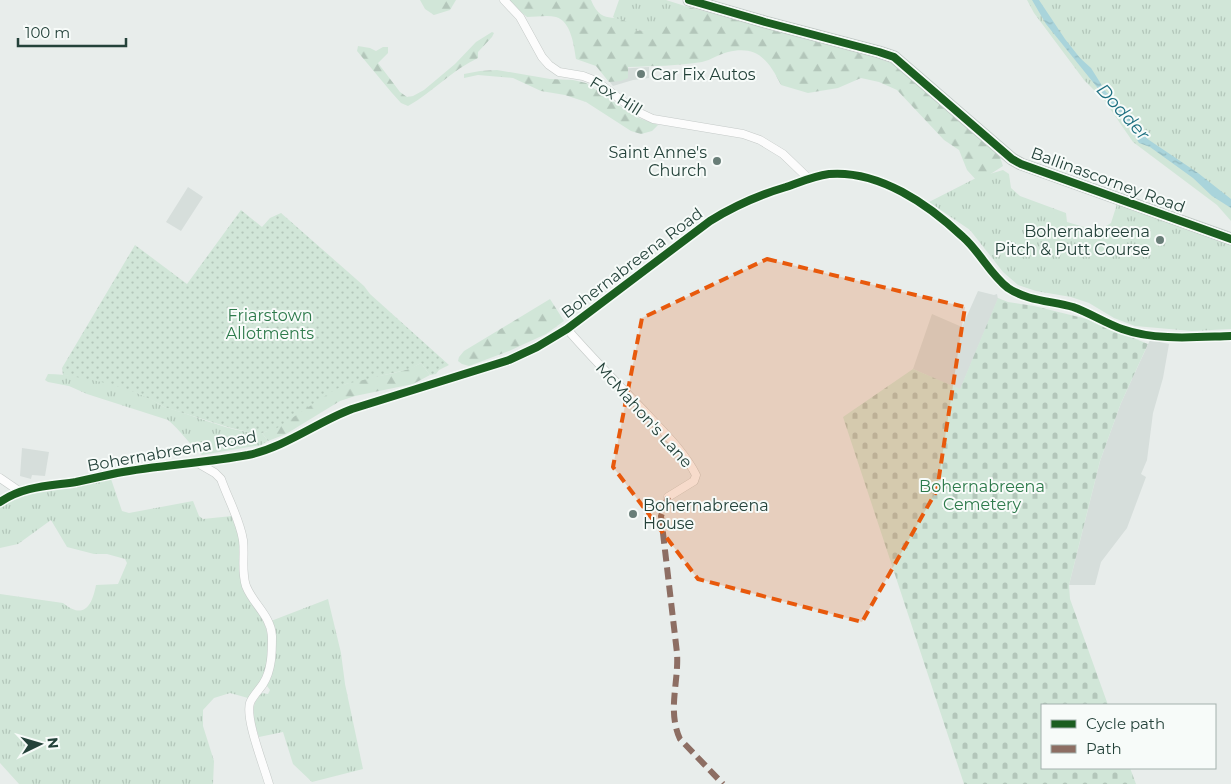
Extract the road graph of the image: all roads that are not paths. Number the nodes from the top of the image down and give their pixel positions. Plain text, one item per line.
1 (504, 0) edge
2 (689, 0) edge
3 (809, 179) junction
4 (1231, 239) edge
5 (567, 329) junction
6 (1231, 336) edge
7 (196, 462) junction
8 (0, 478) edge
9 (19, 491) junction
10 (668, 496) dead end
11 (0, 502) edge
12 (269, 784) edge

1 - 3 street, Fox Hill
2 - 4 main road, Ballinascorney Road
3 - 5 street, Bohernabreena Road
3 - 6 street, Bohernabreena Road
5 - 7 street, Bohernabreena Road
5 - 10 street, McMahon's Lane
7 - 9 street, Bohernabreena Road
7 - 12 street
8 - 9 street
9 - 11 street, Bohernabreena Road

